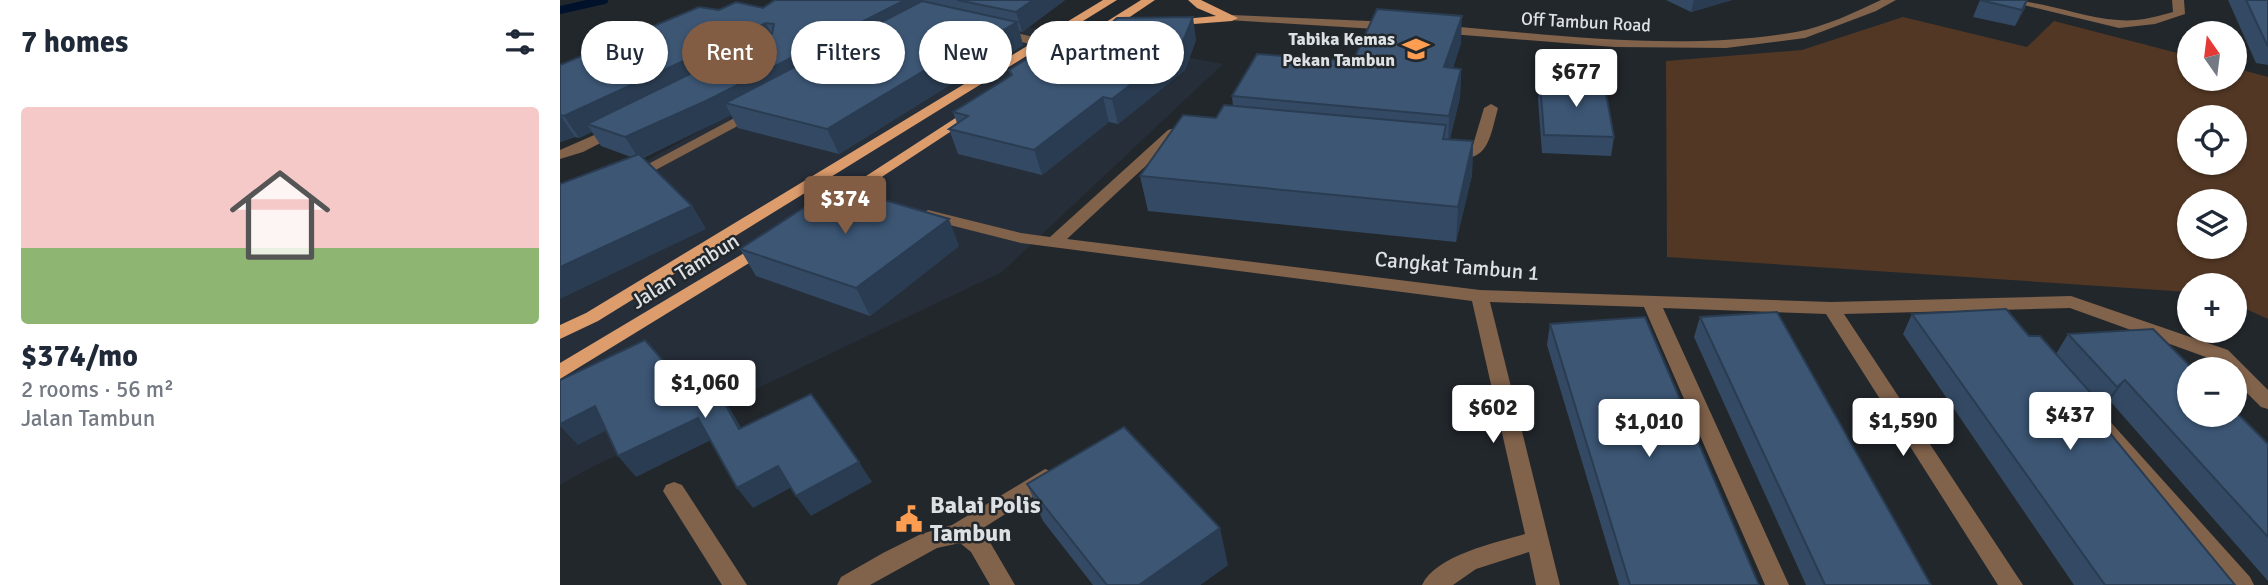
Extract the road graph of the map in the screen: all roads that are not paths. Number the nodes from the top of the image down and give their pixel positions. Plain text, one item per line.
1 (1111, 0) edge
2 (1149, 0) edge
3 (1195, 0) edge
4 (1890, 0) edge
5 (2009, 0) edge
6 (2178, 0) edge
7 (1232, 18) junction
8 (1078, 21) edge
9 (1117, 21) edge
10 (1184, 23) edge
11 (1404, 27) edge
12 (1431, 29) edge
13 (1026, 53) edge
14 (989, 100) edge
15 (771, 102) edge
16 (1491, 108) dead end
17 (628, 124) edge
18 (1202, 128) edge
19 (1436, 152) edge
20 (560, 155) edge
21 (618, 184) edge
22 (846, 194) junction
23 (873, 201) edge
24 (824, 209) edge
25 (913, 211) edge
26 (779, 237) edge
27 (1054, 242) junction
28 (1480, 296) junction
29 (1650, 300) junction
30 (1996, 304) junction
31 (1831, 308) junction
32 (2014, 324) edge
33 (560, 334) edge
34 (560, 372) edge
35 (2268, 402) edge
36 (2087, 408) edge
37 (1045, 478) edge
38 (674, 491) dead end
39 (960, 531) junction
40 (1537, 541) junction
41 (735, 585) edge
42 (849, 585) edge
43 (1003, 585) edge
44 (1434, 585) edge
45 (1548, 585) edge
46 (1777, 585) edge
47 (2011, 585) edge
48 (2242, 585) edge

1 - 8 main road, Jalan Tambun
2 - 9 main road
3 - 7 main road
4 - 12 street, Off Tambun Road
5 - 6 street
7 - 10 main road
7 - 11 street
13 - 33 main road, Jalan Tambun
14 - 22 main road
15 - 21 street
16 - 19 street
17 - 20 street
18 - 27 street
22 - 23 street
22 - 24 main road
25 - 27 street, Cangkat Tambun 1
26 - 34 main road, Jalan Tambun
27 - 28 street, Cangkat Tambun 1
28 - 29 street, Cangkat Tambun 1
28 - 40 street
29 - 31 street, Cangkat Tambun 1
29 - 46 street
30 - 31 street, Cangkat Tambun 1
30 - 32 street
30 - 35 street, Cangkat Tambun 1
31 - 47 street
36 - 48 street
37 - 39 street
38 - 41 street
39 - 42 street
39 - 43 street
40 - 44 street
40 - 45 street

